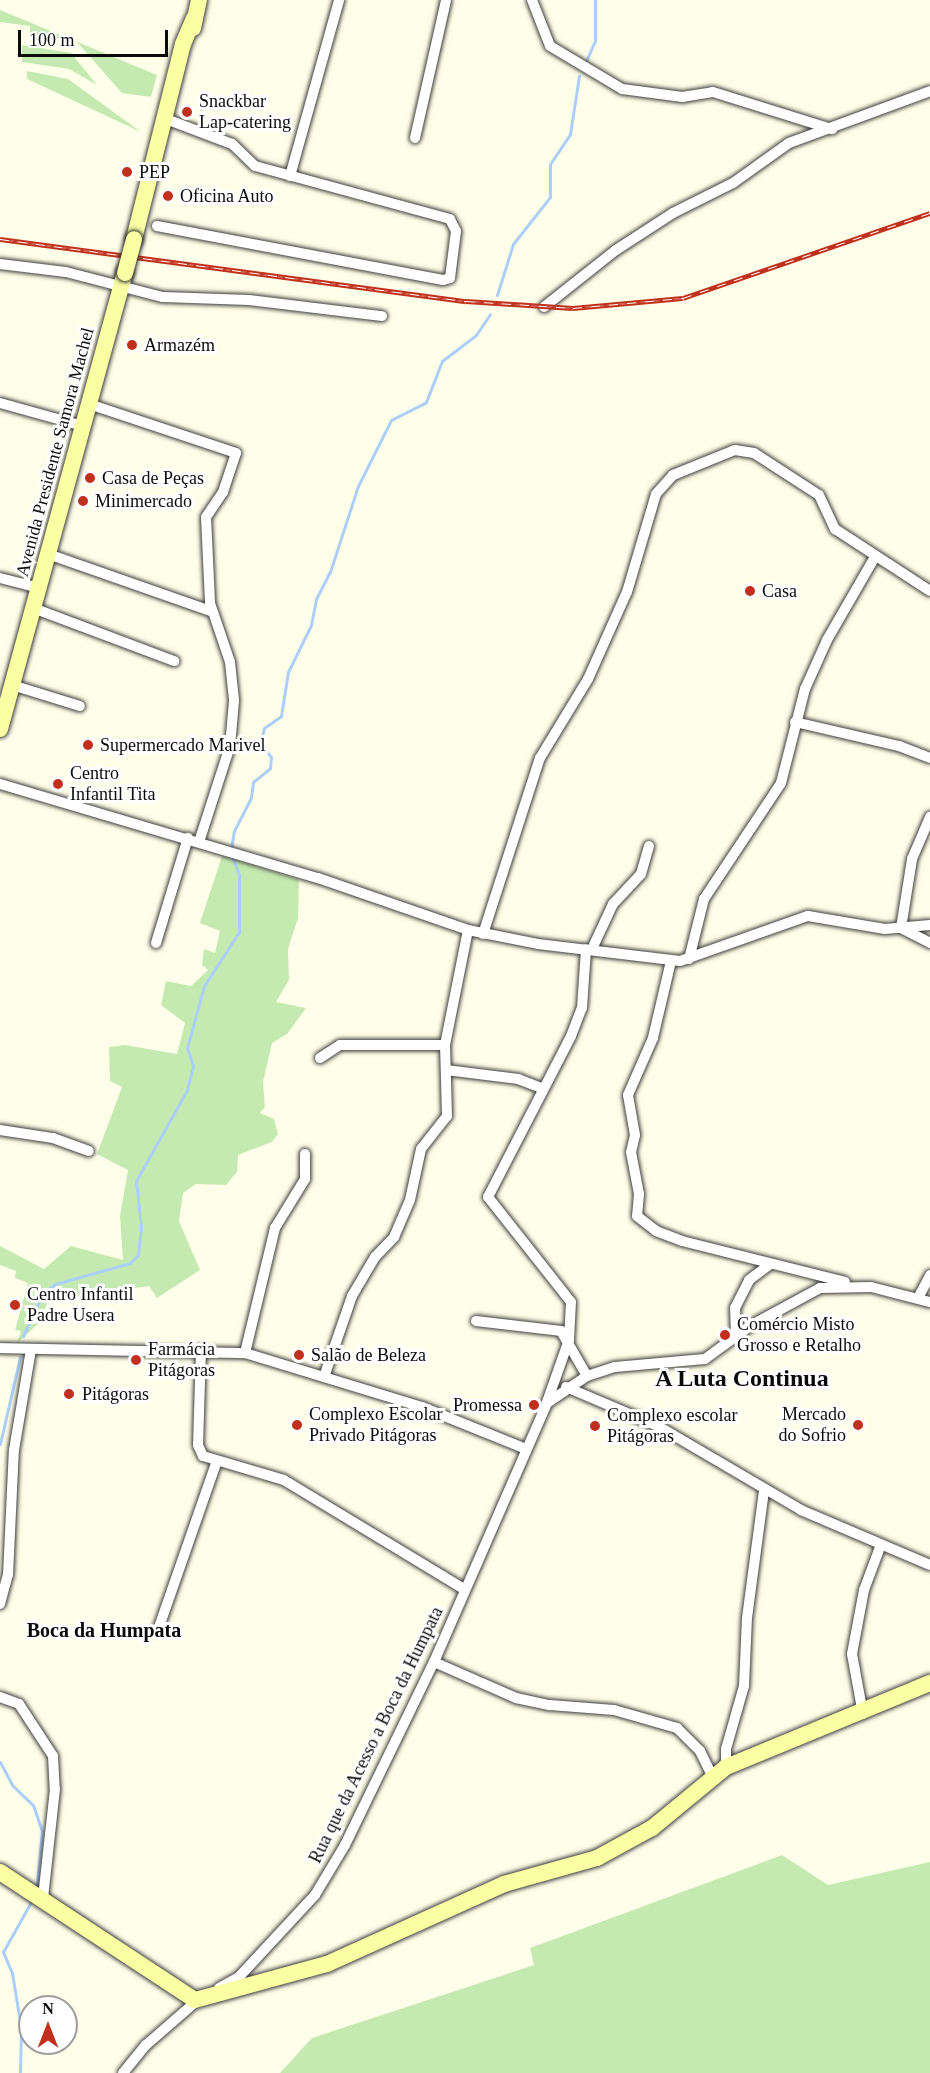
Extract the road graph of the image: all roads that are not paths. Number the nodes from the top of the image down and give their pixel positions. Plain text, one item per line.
1 (199, 0) edge
2 (339, 0) edge
3 (446, 0) edge
4 (532, 0) edge
5 (194, 18) junction
6 (930, 91) edge
7 (171, 120) junction
8 (832, 129) junction
9 (415, 138) dead end
10 (290, 176) junction
11 (139, 220) junction
12 (157, 226) dead end
13 (0, 264) edge
14 (123, 279) junction
15 (544, 307) dead end
16 (382, 316) dead end
17 (0, 403) edge
18 (89, 404) junction
19 (83, 426) junction
20 (48, 554) junction
21 (875, 557) junction
22 (0, 578) edge
23 (39, 588) junction
24 (930, 591) edge
25 (33, 608) junction
26 (211, 610) junction
27 (174, 661) dead end
28 (12, 685) junction
29 (80, 706) dead end
30 (795, 722) junction
31 (0, 729) edge
32 (930, 758) edge
33 (0, 784) edge
34 (930, 817) edge
35 (193, 840) junction
36 (650, 846) dead end
37 (930, 925) edge
38 (901, 928) junction
39 (468, 930) junction
40 (483, 934) junction
41 (156, 943) dead end
42 (930, 943) edge
43 (589, 949) junction
44 (689, 959) junction
45 (671, 961) junction
46 (445, 1045) junction
47 (320, 1058) dead end
48 (446, 1070) junction
49 (542, 1088) junction
50 (0, 1130) edge
51 (89, 1151) dead end
52 (305, 1154) dead end
53 (769, 1265) junction
54 (930, 1275) edge
55 (855, 1285) junction
56 (918, 1298) junction
57 (930, 1302) edge
58 (476, 1322) dead end
59 (736, 1335) junction
60 (569, 1340) junction
61 (0, 1348) edge
62 (31, 1350) junction
63 (201, 1350) junction
64 (245, 1353) junction
65 (587, 1376) junction
66 (324, 1377) junction
67 (566, 1387) junction
68 (547, 1403) junction
69 (524, 1448) junction
70 (217, 1461) junction
71 (764, 1491) junction
72 (880, 1547) junction
73 (930, 1565) edge
74 (464, 1589) junction
75 (0, 1604) edge
76 (158, 1630) dead end
77 (434, 1662) junction
78 (930, 1683) edge
79 (0, 1697) edge
80 (863, 1714) junction
81 (719, 1772) junction
82 (0, 1872) edge
83 (43, 1897) junction
84 (195, 2000) junction
85 (123, 2073) edge

1 - 5 street, Avenida Presidente Samora Machel
2 - 10 street
3 - 9 street
4 - 8 street
5 - 7 street, Avenida Presidente Samora Machel
5 - 11 street, Avenida Presidente Samora Machel
6 - 8 street
7 - 10 street
7 - 11 street, Avenida Presidente Samora Machel
8 - 15 street
10 - 12 street
11 - 14 street, Avenida Presidente Samora Machel, bridge
13 - 14 street
14 - 16 street
14 - 18 street, Avenida Presidente Samora Machel
17 - 19 street
18 - 19 street, Avenida Presidente Samora Machel
18 - 26 street
19 - 20 street, Avenida Presidente Samora Machel
20 - 23 street, Avenida Presidente Samora Machel
20 - 26 street
21 - 24 street
21 - 30 street
21 - 40 street
22 - 23 street
23 - 25 street, Avenida Presidente Samora Machel
25 - 27 street
25 - 28 street, Avenida Presidente Samora Machel
26 - 35 street
28 - 29 street
28 - 31 street, Avenida Presidente Samora Machel
30 - 32 street
30 - 44 street
33 - 35 street
34 - 38 street
35 - 39 street
35 - 41 street
36 - 43 street
37 - 38 street
38 - 42 street
38 - 44 street
39 - 40 street
39 - 46 street
40 - 43 street
43 - 45 street
43 - 49 street
44 - 45 street
45 - 53 street
46 - 47 street
46 - 48 street
48 - 49 street
48 - 66 street
49 - 60 street
50 - 51 street
52 - 64 street
53 - 55 street
53 - 59 street
54 - 56 street
55 - 56 street
55 - 59 street, Rua que da Acesso a Boca da Humpata
56 - 57 street
58 - 60 street
59 - 65 street, Rua que da Acesso a Boca da Humpata
60 - 65 street
60 - 68 street
61 - 62 street
62 - 63 street
62 - 75 street
63 - 64 street
63 - 70 street
64 - 66 street
65 - 67 street, Rua que da Acesso a Boca da Humpata
66 - 69 street
67 - 68 street, Rua que da Acesso a Boca da Humpata
67 - 71 street
68 - 69 street, Rua que da Acesso a Boca da Humpata
69 - 74 street, Rua que da Acesso a Boca da Humpata
70 - 74 street
70 - 76 street
71 - 72 street
71 - 81 street
72 - 73 street
72 - 80 street
74 - 77 street, Rua que da Acesso a Boca da Humpata
77 - 81 street
77 - 84 street, Rua que da Acesso a Boca da Humpata
78 - 80 street
79 - 83 street
80 - 81 street
81 - 84 street
82 - 83 street
83 - 84 street
84 - 85 street, Rua que da Acesso a Boca da Humpata

